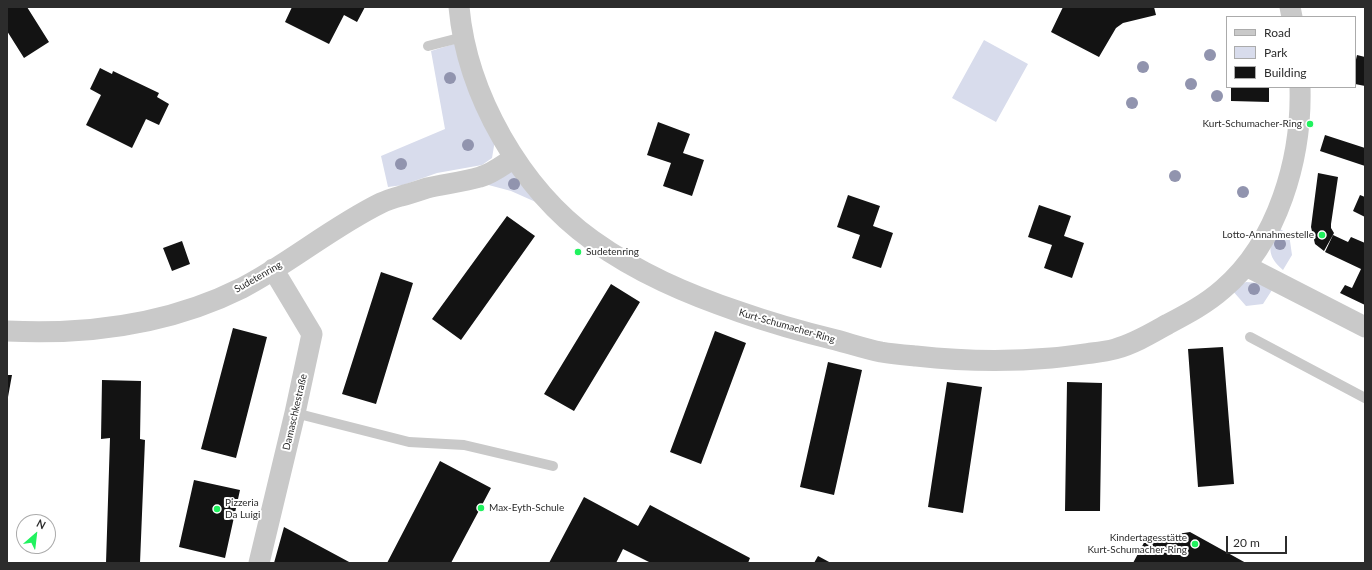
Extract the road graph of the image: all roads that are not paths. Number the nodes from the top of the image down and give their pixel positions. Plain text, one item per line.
1 (459, 7) edge
2 (463, 37) junction
3 (428, 46) dead end
4 (1300, 88) edge
5 (514, 158) junction
6 (1246, 266) junction
7 (273, 269) junction
8 (1365, 327) edge
9 (7, 331) edge
10 (1250, 337) dead end
11 (1365, 398) edge
12 (296, 413) junction
13 (553, 466) dead end
14 (259, 563) edge

1 - 2 street, Kurt-Schumacher-Ring
2 - 3 lane
2 - 5 street, Kurt-Schumacher-Ring
4 - 6 street, Kurt-Schumacher-Ring
5 - 6 street, Kurt-Schumacher-Ring
5 - 7 street, Sudetenring
6 - 8 street
7 - 9 street, Sudetenring
7 - 12 street, Damaschkestraße
10 - 11 lane
12 - 13 lane
12 - 14 street, Damaschkestraße

